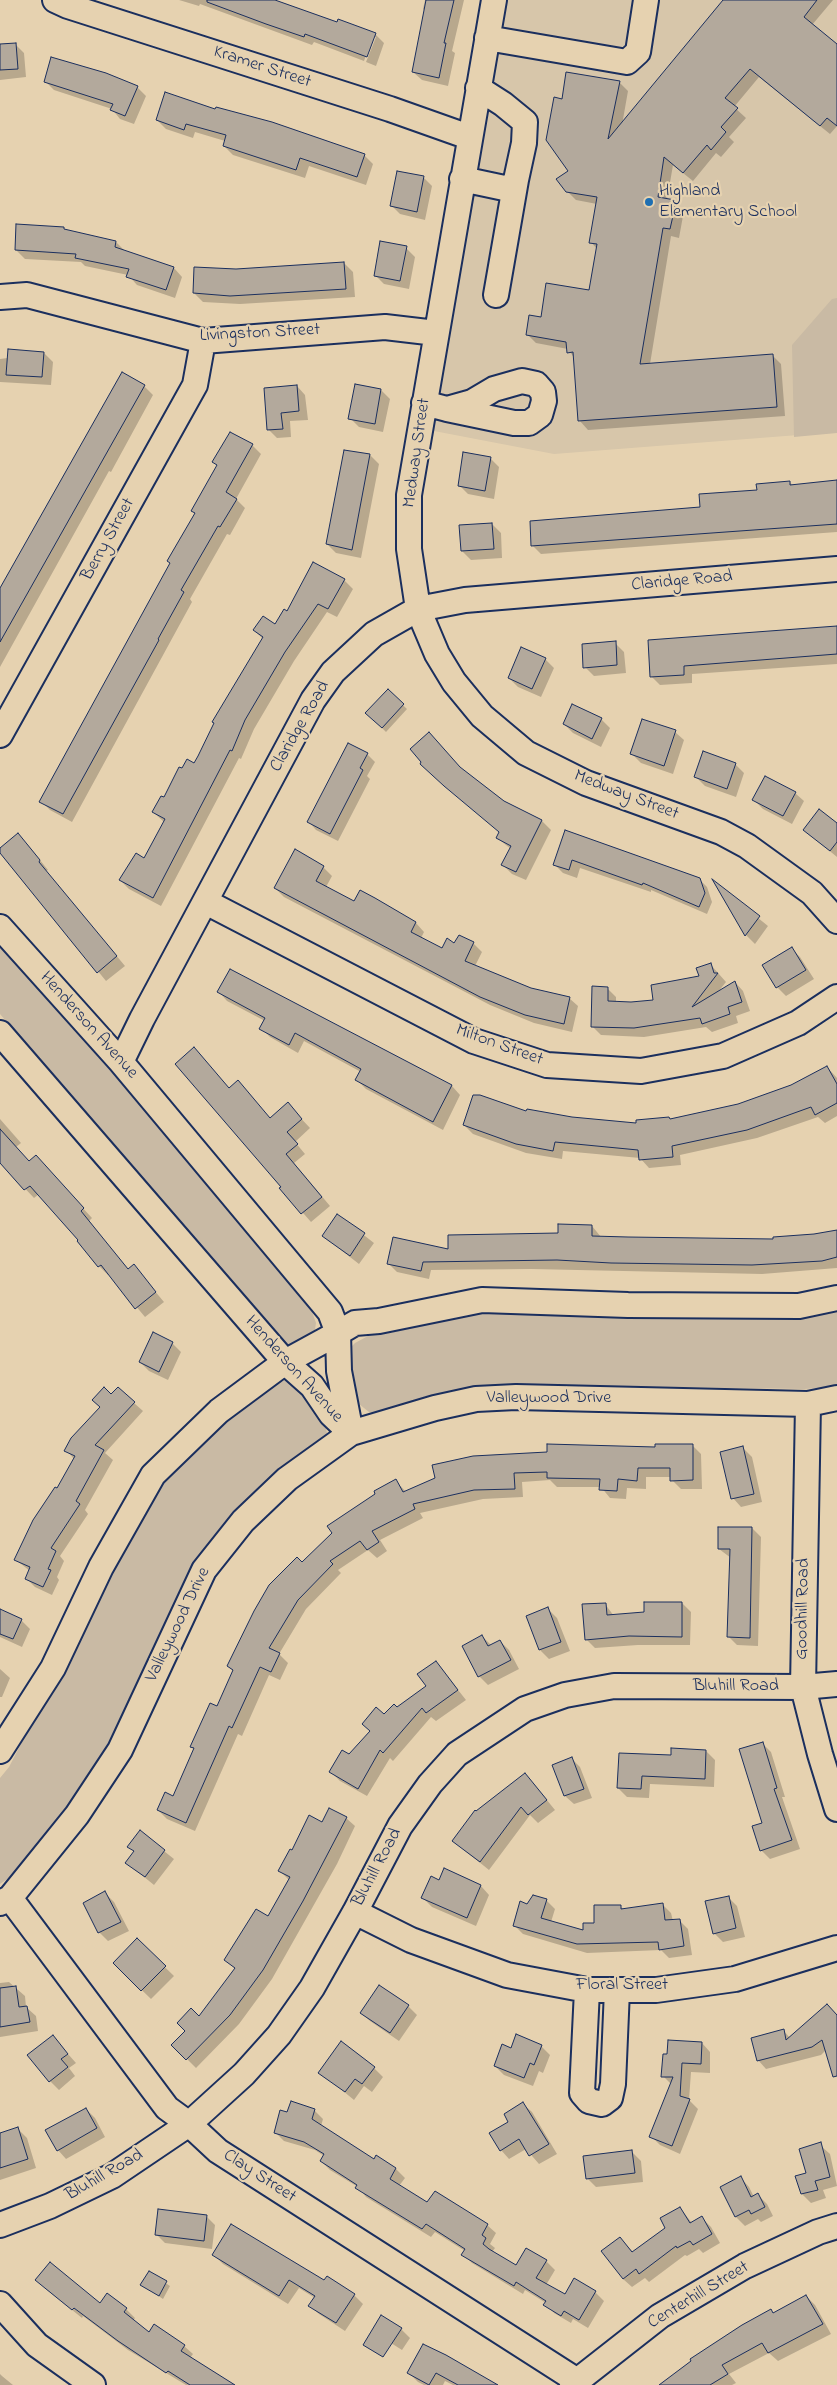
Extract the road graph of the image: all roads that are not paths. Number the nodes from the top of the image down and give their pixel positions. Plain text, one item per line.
1 (55, 0) edge
2 (494, 0) edge
3 (646, 0) edge
4 (487, 38) junction
5 (478, 88) junction
6 (469, 137) junction
7 (462, 179) junction
8 (516, 180) junction
9 (496, 295) dead end
10 (0, 297) edge
11 (436, 333) junction
12 (203, 340) junction
13 (837, 569) edge
14 (418, 609) junction
15 (0, 735) edge
16 (206, 902) junction
17 (837, 921) edge
18 (0, 927) edge
19 (837, 997) edge
20 (0, 1033) edge
21 (121, 1062) junction
22 (837, 1298) edge
23 (338, 1333) junction
24 (285, 1362) junction
25 (837, 1398) edge
26 (808, 1404) junction
27 (352, 1433) junction
28 (837, 1684) edge
29 (803, 1687) junction
30 (0, 1751) edge
31 (837, 1809) edge
32 (5, 1901) edge
33 (355, 1912) junction
34 (837, 1948) edge
35 (587, 1990) junction
36 (617, 1990) junction
37 (189, 2124) junction
38 (0, 2225) edge
39 (837, 2226) edge
40 (0, 2304) edge
41 (574, 2382) edge
42 (93, 2385) edge

1 - 6 street, Kramer Street
2 - 4 street, Medway Street
3 - 4 street
4 - 5 street, Medway Street
5 - 6 street, Medway Street
5 - 8 street
6 - 7 street, Medway Street
7 - 8 street
7 - 11 street, Medway Street
8 - 9 street
10 - 12 street, Livingston Street
11 - 12 street, Livingston Street
11 - 14 street, Medway Street
12 - 15 street, Berry Street
13 - 14 street, Claridge Road
14 - 16 street, Claridge Road
14 - 17 street, Medway Street
16 - 19 street, Milton Street
16 - 21 street, Claridge Road
18 - 21 street, Henderson Avenue
20 - 24 street, Henderson Avenue
21 - 23 street, Henderson Avenue
22 - 23 street
23 - 24 street
23 - 27 street, Henderson Avenue
24 - 27 street, Henderson Avenue
24 - 30 street
25 - 26 street, Valleywood Drive
26 - 27 street, Valleywood Drive
26 - 29 street, Goodhill Road
27 - 32 street, Valleywood Drive
28 - 29 street, Bluhill Road
29 - 31 street, Goodhill Road
29 - 33 street, Bluhill Road
32 - 37 street, Clay Street
33 - 35 street, Floral Street
33 - 37 street, Bluhill Road
34 - 36 street, Floral Street
35 - 36 street, Floral Street
35 - 36 street
37 - 38 street, Bluhill Road
37 - 41 street, Clay Street
39 - 41 street, Centerhill Street
40 - 42 street

